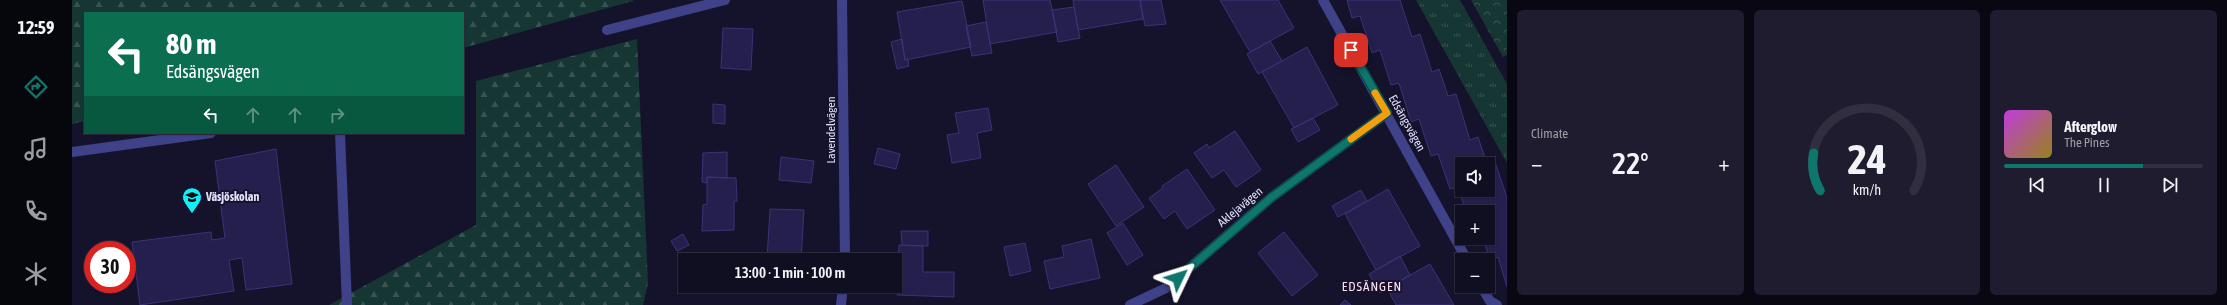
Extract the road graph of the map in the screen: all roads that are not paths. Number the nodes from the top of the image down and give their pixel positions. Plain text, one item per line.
1 (725, 0) edge
2 (842, 0) edge
3 (1323, 0) edge
4 (607, 30) dead end
5 (1387, 113) junction
6 (204, 134) edge
7 (340, 134) edge
8 (72, 152) edge
9 (844, 253) edge
10 (1463, 253) edge
11 (842, 293) edge
12 (1485, 293) edge
13 (347, 305) edge
14 (841, 305) edge
15 (1130, 305) edge
16 (1497, 305) edge

1 - 4 street
2 - 9 street, Lavendelvägen
3 - 5 street, Edsängsvägen
5 - 10 street, Edsängsvägen
5 - 15 street, Aklejavägen
6 - 8 street
7 - 13 street
11 - 14 street
12 - 16 street

